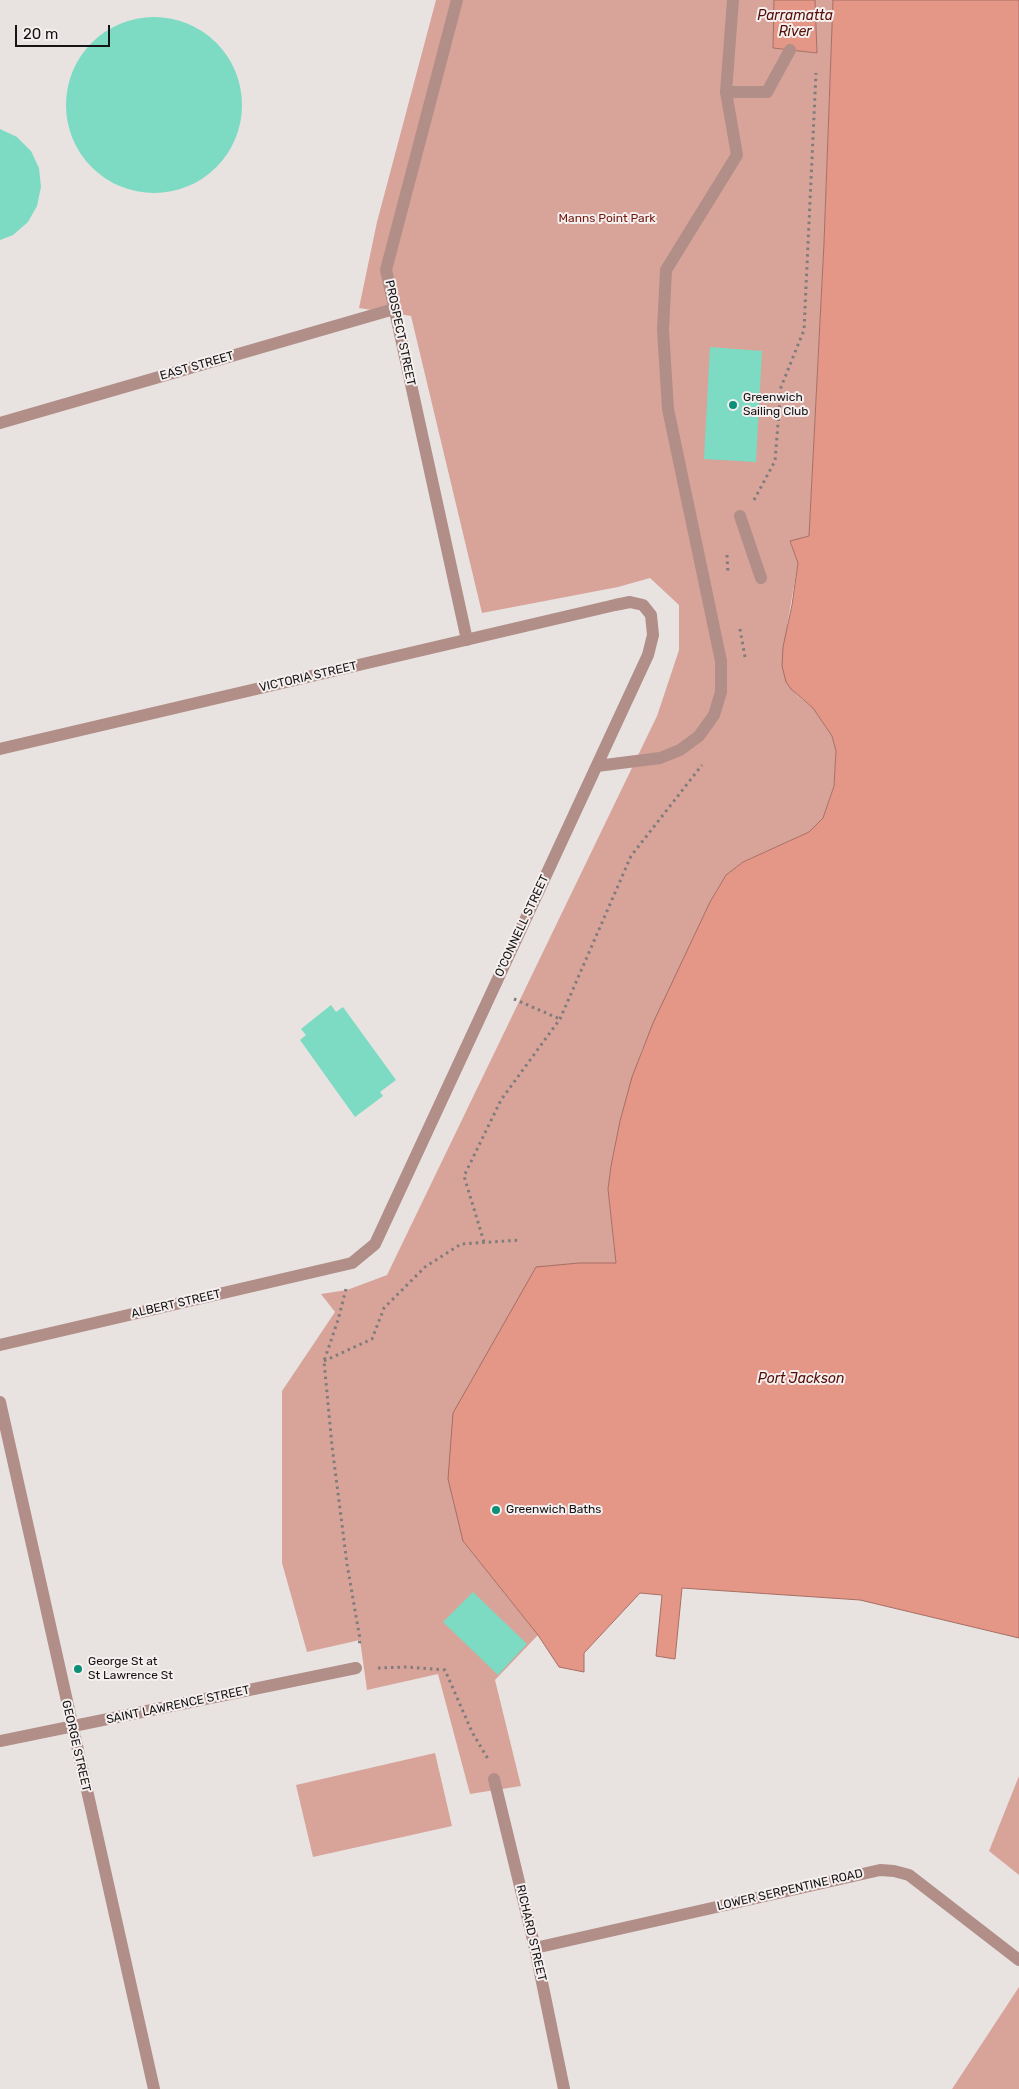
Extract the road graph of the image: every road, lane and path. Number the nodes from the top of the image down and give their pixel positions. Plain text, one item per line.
1 (457, 0) edge
2 (733, 0) edge
3 (790, 50) dead end
4 (816, 73) dead end
5 (726, 92) junction
6 (394, 309) junction
7 (781, 387) dead end
8 (0, 423) edge
9 (740, 516) dead end
10 (761, 578) dead end
11 (615, 605) joint
12 (468, 640) junction
13 (0, 749) edge
14 (704, 762) dead end
15 (597, 766) junction
16 (519, 1001) dead end
17 (560, 1019) junction
18 (521, 1240) dead end
19 (484, 1242) junction
20 (352, 1263) junction
21 (0, 1345) edge
22 (324, 1361) junction
23 (0, 1402) edge
24 (356, 1668) junction
25 (72, 1726) junction
26 (0, 1741) edge
27 (494, 1779) joint
28 (535, 1948) junction
29 (1019, 1960) edge
30 (154, 2089) edge
31 (564, 2089) edge

1 - 6 street, PROSPECT STREET
2 - 5 street
3 - 5 street
4 - 7 path
5 - 15 street
6 - 8 street, EAST STREET
6 - 12 street, PROSPECT STREET
9 - 10 street
11 - 12 street, VICTORIA STREET
11 - 15 street, O'CONNELL STREET
12 - 13 street, VICTORIA STREET
14 - 17 path
15 - 20 street, O'CONNELL STREET
16 - 17 path
17 - 19 path
18 - 19 path
19 - 22 path
20 - 21 street, ALBERT STREET
20 - 22 path
22 - 24 path
23 - 25 street, GEORGE STREET
24 - 25 street, SAINT LAWRENCE STREET
24 - 27 path
25 - 26 street, SAINT LAWRENCE STREET
25 - 30 street, GEORGE STREET
27 - 28 street, RICHARD STREET
28 - 29 street, LOWER SERPENTINE ROAD
28 - 31 street, RICHARD STREET

